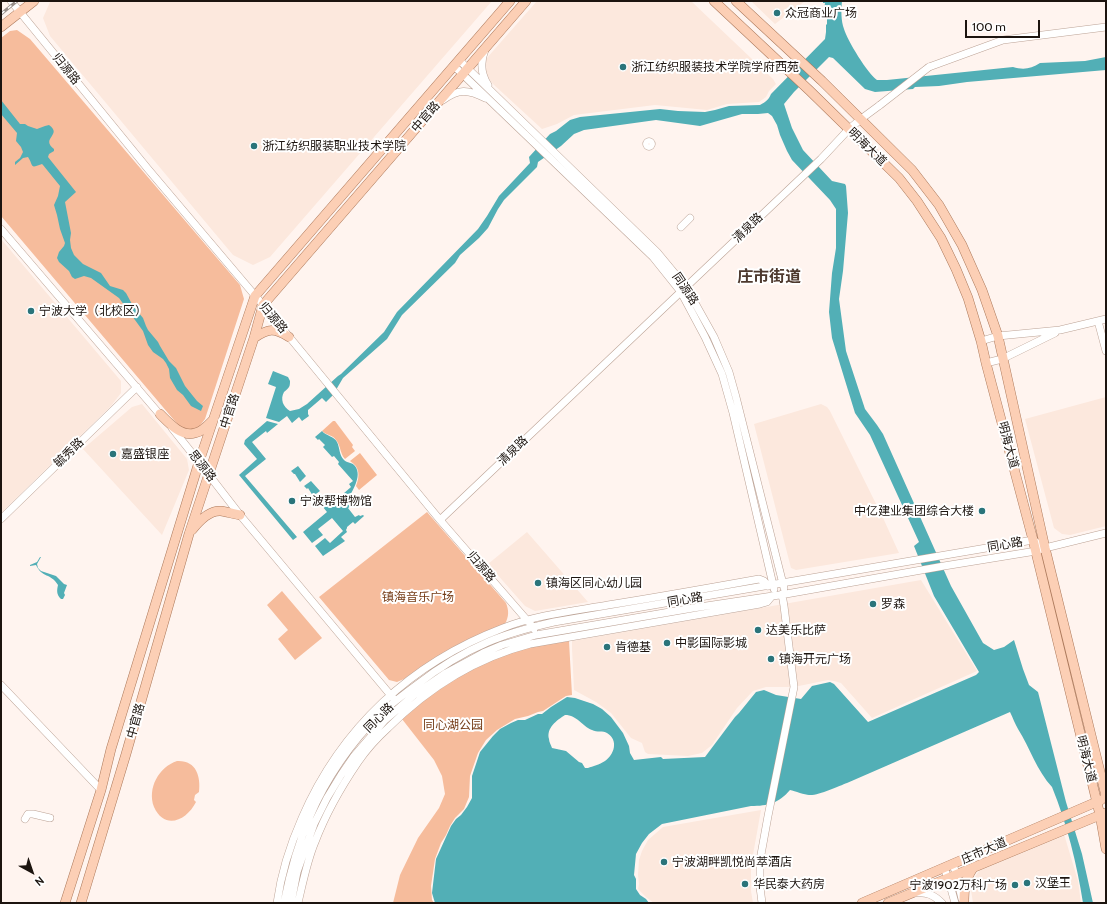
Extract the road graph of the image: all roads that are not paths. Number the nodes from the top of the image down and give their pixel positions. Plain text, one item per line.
1 (11, 1) edge
2 (34, 1) edge
3 (510, 1) edge
4 (526, 1) edge
5 (714, 1) edge
6 (736, 1) edge
7 (20, 12) junction
8 (1, 27) edge
9 (1106, 27) edge
10 (486, 48) junction
11 (457, 63) junction
12 (465, 71) junction
13 (493, 98) junction
14 (436, 105) junction
15 (861, 119) junction
16 (849, 130) junction
17 (690, 218) dead end
18 (681, 227) dead end
19 (1, 229) edge
20 (684, 289) junction
21 (255, 296) junction
22 (263, 305) junction
23 (1102, 320) edge
24 (1060, 330) junction
25 (998, 336) junction
26 (289, 337) junction
27 (254, 338) junction
28 (981, 341) junction
29 (1106, 349) edge
30 (1002, 359) junction
31 (986, 363) junction
32 (137, 387) junction
33 (160, 414) junction
34 (213, 420) junction
35 (199, 462) junction
36 (209, 475) junction
37 (240, 516) junction
38 (1, 519) edge
39 (440, 520) junction
40 (1106, 533) edge
41 (189, 534) junction
42 (1033, 540) junction
43 (1040, 550) junction
44 (783, 583) junction
45 (771, 585) junction
46 (779, 595) junction
47 (527, 620) junction
48 (533, 627) junction
49 (536, 635) junction
50 (1, 685) edge
51 (390, 694) junction
52 (398, 704) junction
53 (101, 790) junction
54 (1106, 797) edge
55 (1097, 803) junction
56 (1103, 814) edge
57 (25, 818) dead end
58 (50, 818) dead end
59 (1106, 849) edge
60 (948, 866) junction
61 (973, 868) junction
62 (952, 876) junction
63 (913, 893) junction
64 (66, 903) edge
65 (81, 903) edge
66 (277, 903) edge
67 (284, 903) edge
68 (291, 903) edge
69 (298, 903) edge
70 (762, 903) edge
71 (862, 903) edge
72 (888, 903) edge
73 (942, 903) edge
74 (955, 903) edge
75 (963, 903) edge

1 - 7 street, 归源路
2 - 7 main road
3 - 11 main road, 中官路
4 - 10 main road, 中官路
5 - 16 main road, 明海大道
6 - 15 main road, 明海大道
7 - 8 main road
7 - 21 street, 归源路
9 - 15 street, 清泉路, bridge
10 - 12 main road, 中官路
10 - 13 street
11 - 12 street, 同源路
11 - 21 main road, 中官路
12 - 13 street, 同源路
12 - 14 main road, 中官路
13 - 14 street
13 - 20 street, 同源路
14 - 22 main road, 中官路
15 - 16 street, 清泉路
15 - 25 main road, 明海大道
16 - 20 street, 清泉路
16 - 28 main road, 明海大道
17 - 18 street
19 - 32 street, 思源路
20 - 39 street, 清泉路
20 - 44 street, 同源路
20 - 45 street, 同源路
21 - 22 street, 归源路
21 - 34 main road, 中官路
22 - 26 street, 归源路
22 - 27 main road, 中官路
23 - 24 street
23 - 29 street
24 - 25 street
24 - 30 street
25 - 28 street
25 - 30 main road, 明海大道
26 - 27 main road
26 - 39 street, 归源路
27 - 36 main road, 中官路
28 - 31 main road, 明海大道
30 - 31 street
30 - 43 main road, 明海大道
31 - 42 main road, 明海大道
32 - 33 street, 思源路
32 - 38 street, 毓秀路
33 - 34 main road
33 - 35 street, 思源路
34 - 35 main road, 中官路
35 - 36 street, 思源路
35 - 53 main road, 中官路
36 - 37 street, 思源路
36 - 41 main road, 中官路
37 - 41 main road
37 - 51 street, 思源路
39 - 47 street, 归源路
40 - 43 street, 同心路
41 - 65 main road, 中官路
42 - 43 main road, 明海大道
42 - 44 street, 同心路
43 - 46 street, 同心路
43 - 54 main road, 明海大道
43 - 55 main road, 明海大道
44 - 45 street, 同心路
44 - 46 street, 同源路
45 - 46 street, 同源路
45 - 47 street
45 - 48 street, 同心路
46 - 49 street, 同心路
46 - 69 street
46 - 70 street
47 - 48 street, 归源路
47 - 51 street
48 - 49 street, 归源路
48 - 52 street, 同心路
49 - 52 street, 同心路
50 - 53 street
51 - 52 street, 思源路
51 - 66 street
52 - 67 street, 同心路
52 - 68 street, 同心路
53 - 64 main road, 中官路
54 - 55 main road, 庄市大道
55 - 56 main road, 明海大道
55 - 60 main road, 庄市大道
56 - 59 main road, 明海大道
56 - 61 main road, 庄市大道
57 - 58 street
60 - 62 street
60 - 71 main road, 庄市大道
61 - 62 main road, 庄市大道
61 - 75 main road
62 - 63 main road, 庄市大道
62 - 74 street
62 - 75 street
63 - 72 main road, 庄市大道
63 - 73 street

